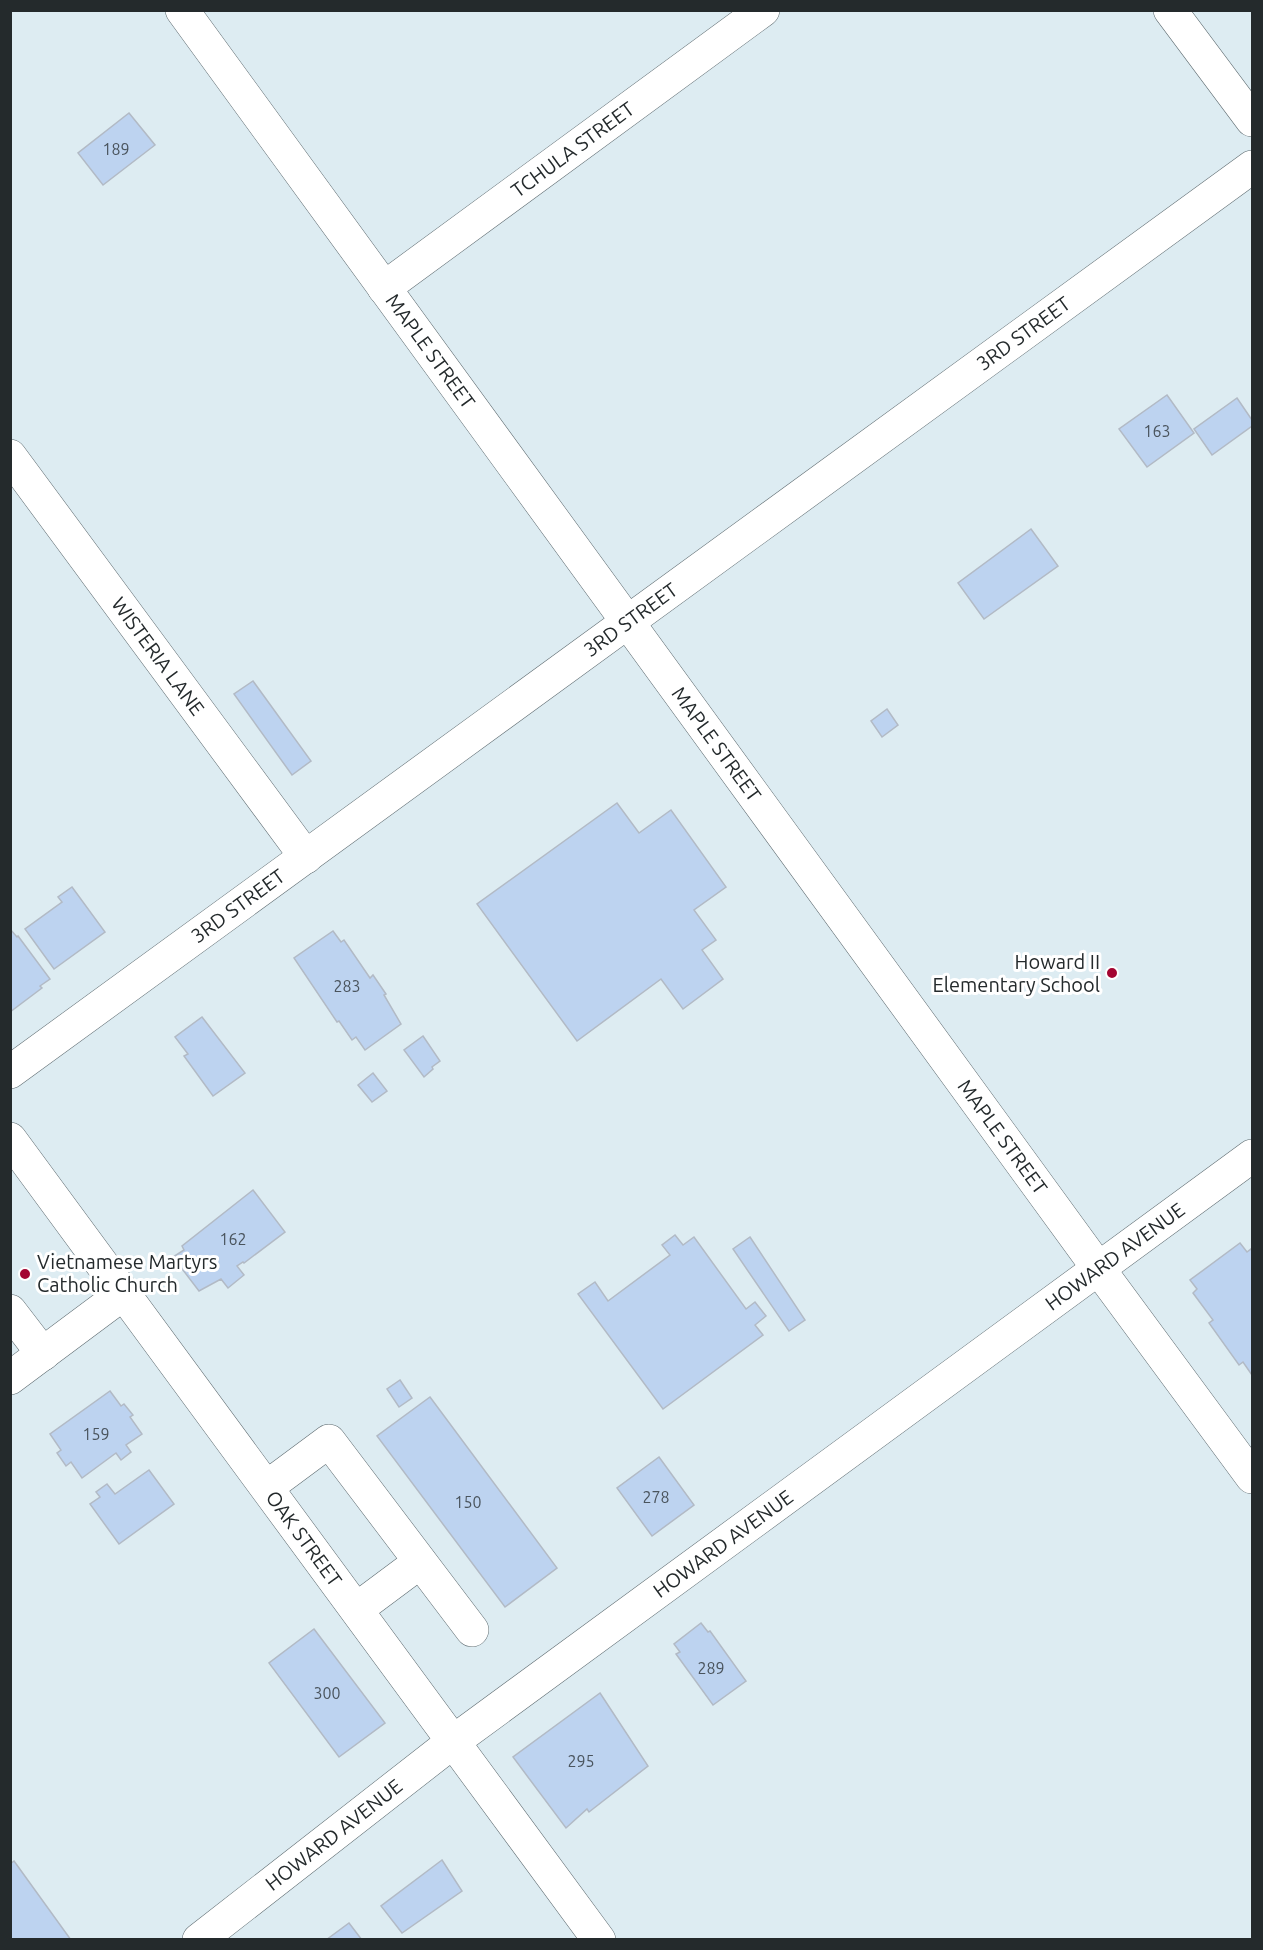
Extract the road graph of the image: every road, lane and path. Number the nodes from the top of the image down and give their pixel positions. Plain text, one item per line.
1 (182, 10) edge
2 (763, 10) edge
3 (1170, 10) edge
4 (1252, 120) edge
5 (1252, 167) edge
6 (384, 288) junction
7 (10, 456) edge
8 (627, 623) junction
9 (306, 857) junction
10 (10, 1072) edge
11 (10, 1139) edge
12 (1252, 1156) edge
13 (1098, 1268) junction
14 (124, 1293) junction
15 (10, 1311) edge
16 (43, 1354) junction
17 (10, 1378) edge
18 (1252, 1477) edge
19 (267, 1487) junction
20 (420, 1562) junction
21 (357, 1609) junction
22 (472, 1630) dead end
23 (454, 1741) junction
24 (199, 1940) edge
25 (599, 1940) edge

1 - 6 street, MAPLE STREET
2 - 6 street, TCHULA STREET
3 - 4 street
5 - 8 street, 3RD STREET
6 - 8 street, MAPLE STREET
7 - 9 street, WISTERIA LANE
8 - 9 street, 3RD STREET
8 - 13 street, MAPLE STREET
9 - 10 street, 3RD STREET
11 - 14 street, OAK STREET
12 - 13 street, HOWARD AVENUE
13 - 18 street, MAPLE STREET
13 - 23 street, HOWARD AVENUE
14 - 16 street
14 - 19 street, OAK STREET
15 - 16 street
16 - 17 street
19 - 20 street
19 - 21 street, OAK STREET
20 - 21 street
20 - 22 street
21 - 23 street, OAK STREET
23 - 24 street, HOWARD AVENUE
23 - 25 street, OAK STREET

